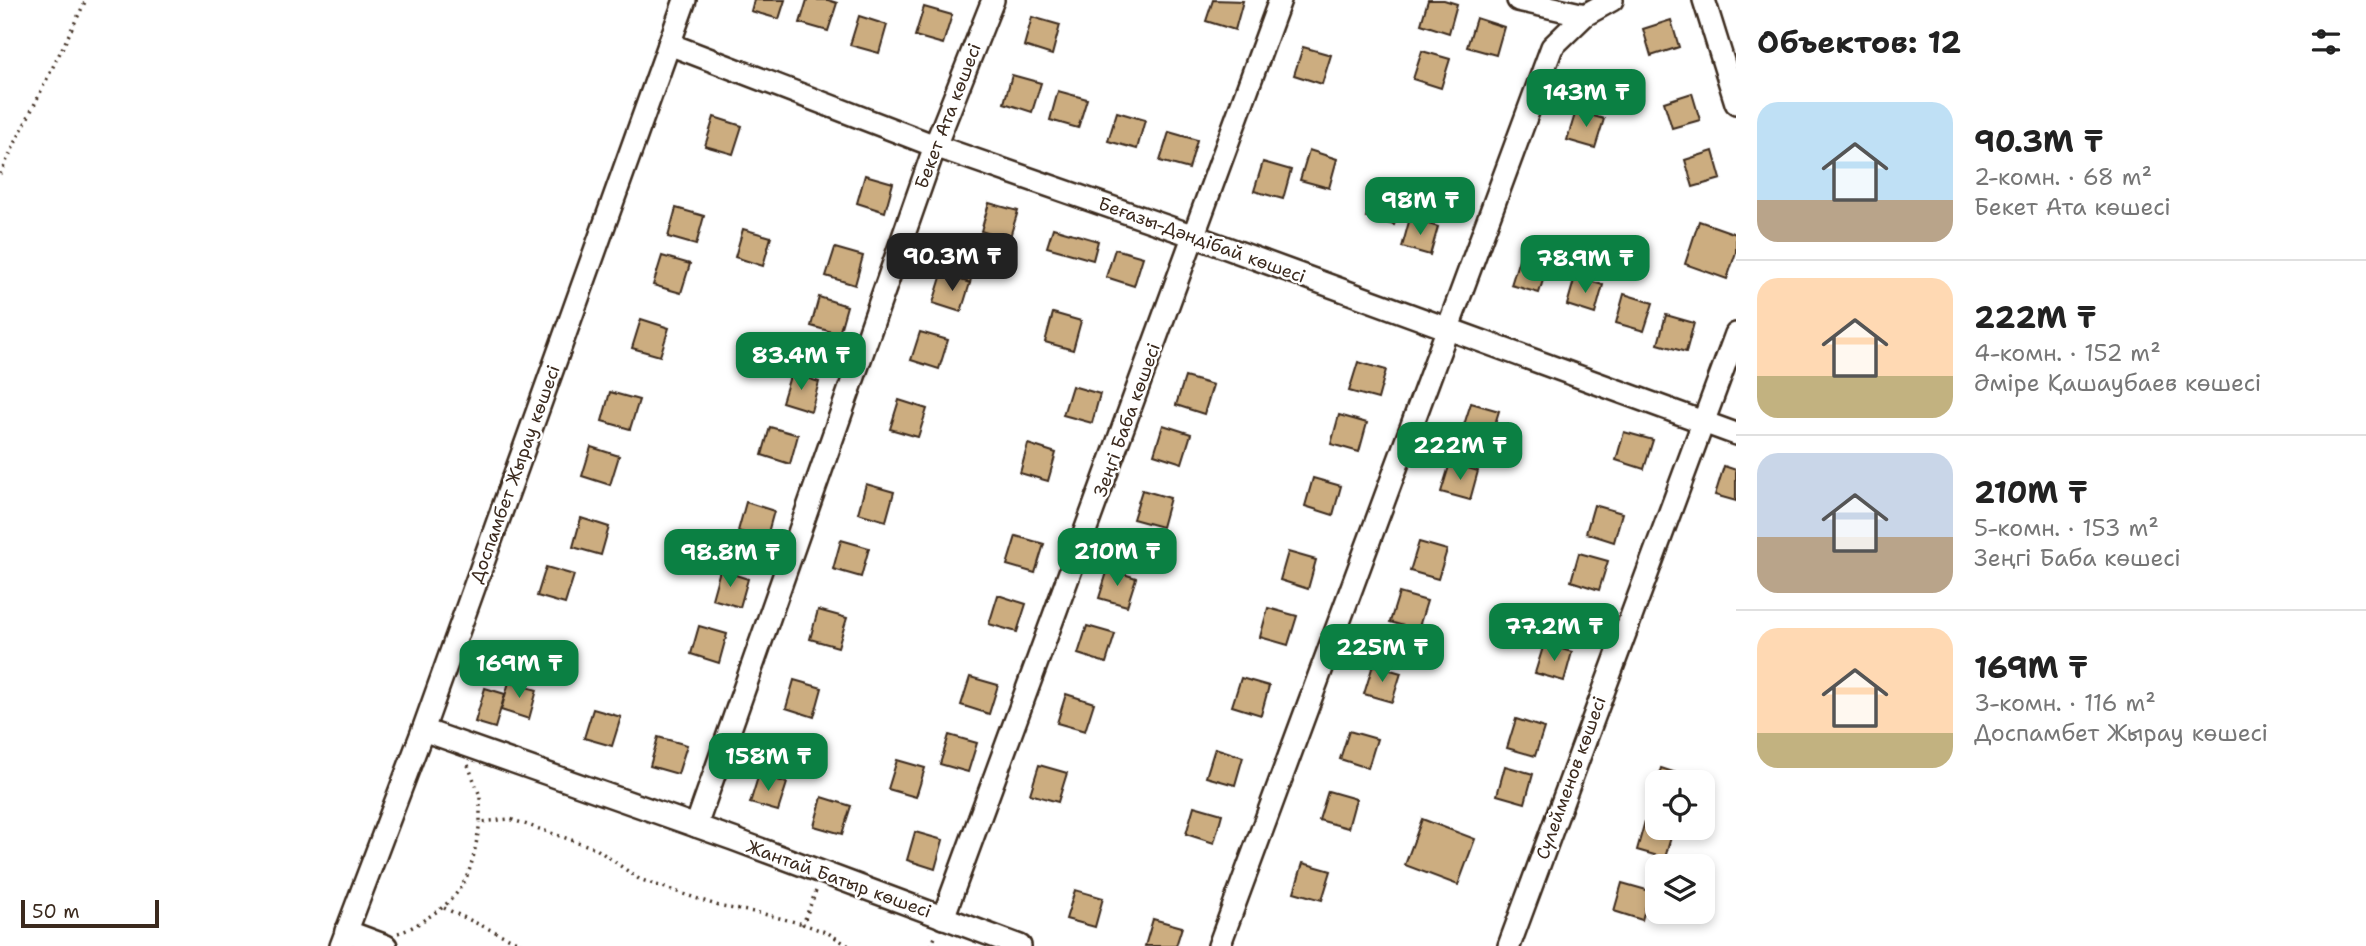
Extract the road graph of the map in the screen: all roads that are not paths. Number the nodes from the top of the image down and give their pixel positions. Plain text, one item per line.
1 (685, 0) edge
2 (993, 0) edge
3 (1280, 0) edge
4 (1518, 0) edge
5 (1612, 0) edge
6 (1704, 0) edge
7 (1585, 15) junction
8 (669, 44) junction
9 (1736, 103) edge
10 (935, 145) junction
11 (1194, 236) junction
12 (1446, 329) junction
13 (1736, 334) edge
14 (1702, 422) junction
15 (1736, 435) edge
16 (423, 730) junction
17 (696, 826) junction
18 (943, 918) junction
19 (343, 938) edge
20 (380, 944) edge
21 (1020, 946) edge
22 (1219, 946) edge
23 (1509, 946) edge

1 - 8 street, Доспамбет Жырау көшесі
2 - 10 street, Бекет Ата көшесі
3 - 11 street, Зеңгі Баба көшесі
4 - 7 street
5 - 7 street
6 - 9 street
7 - 12 street
8 - 10 street, Беғазы-Дәндібай көшесі
8 - 16 street, Доспамбет Жырау көшесі
10 - 11 street, Беғазы-Дәндібай көшесі
10 - 17 street, Бекет Ата көшесі
11 - 12 street, Беғазы-Дәндібай көшесі
11 - 18 street, Зеңгі Баба көшесі
12 - 14 street, Беғазы-Дәндібай көшесі
12 - 22 street
13 - 14 street, Сүлейменов көшесі
14 - 15 street, Беғазы-Дәндібай көшесі
14 - 23 street, Сүлейменов көшесі
16 - 17 street, Жантай Батыр көшесі
16 - 19 street, Доспамбет Жырау көшесі
17 - 18 street, Жантай Батыр көшесі
18 - 21 street, Жантай Батыр көшесі
19 - 20 street

